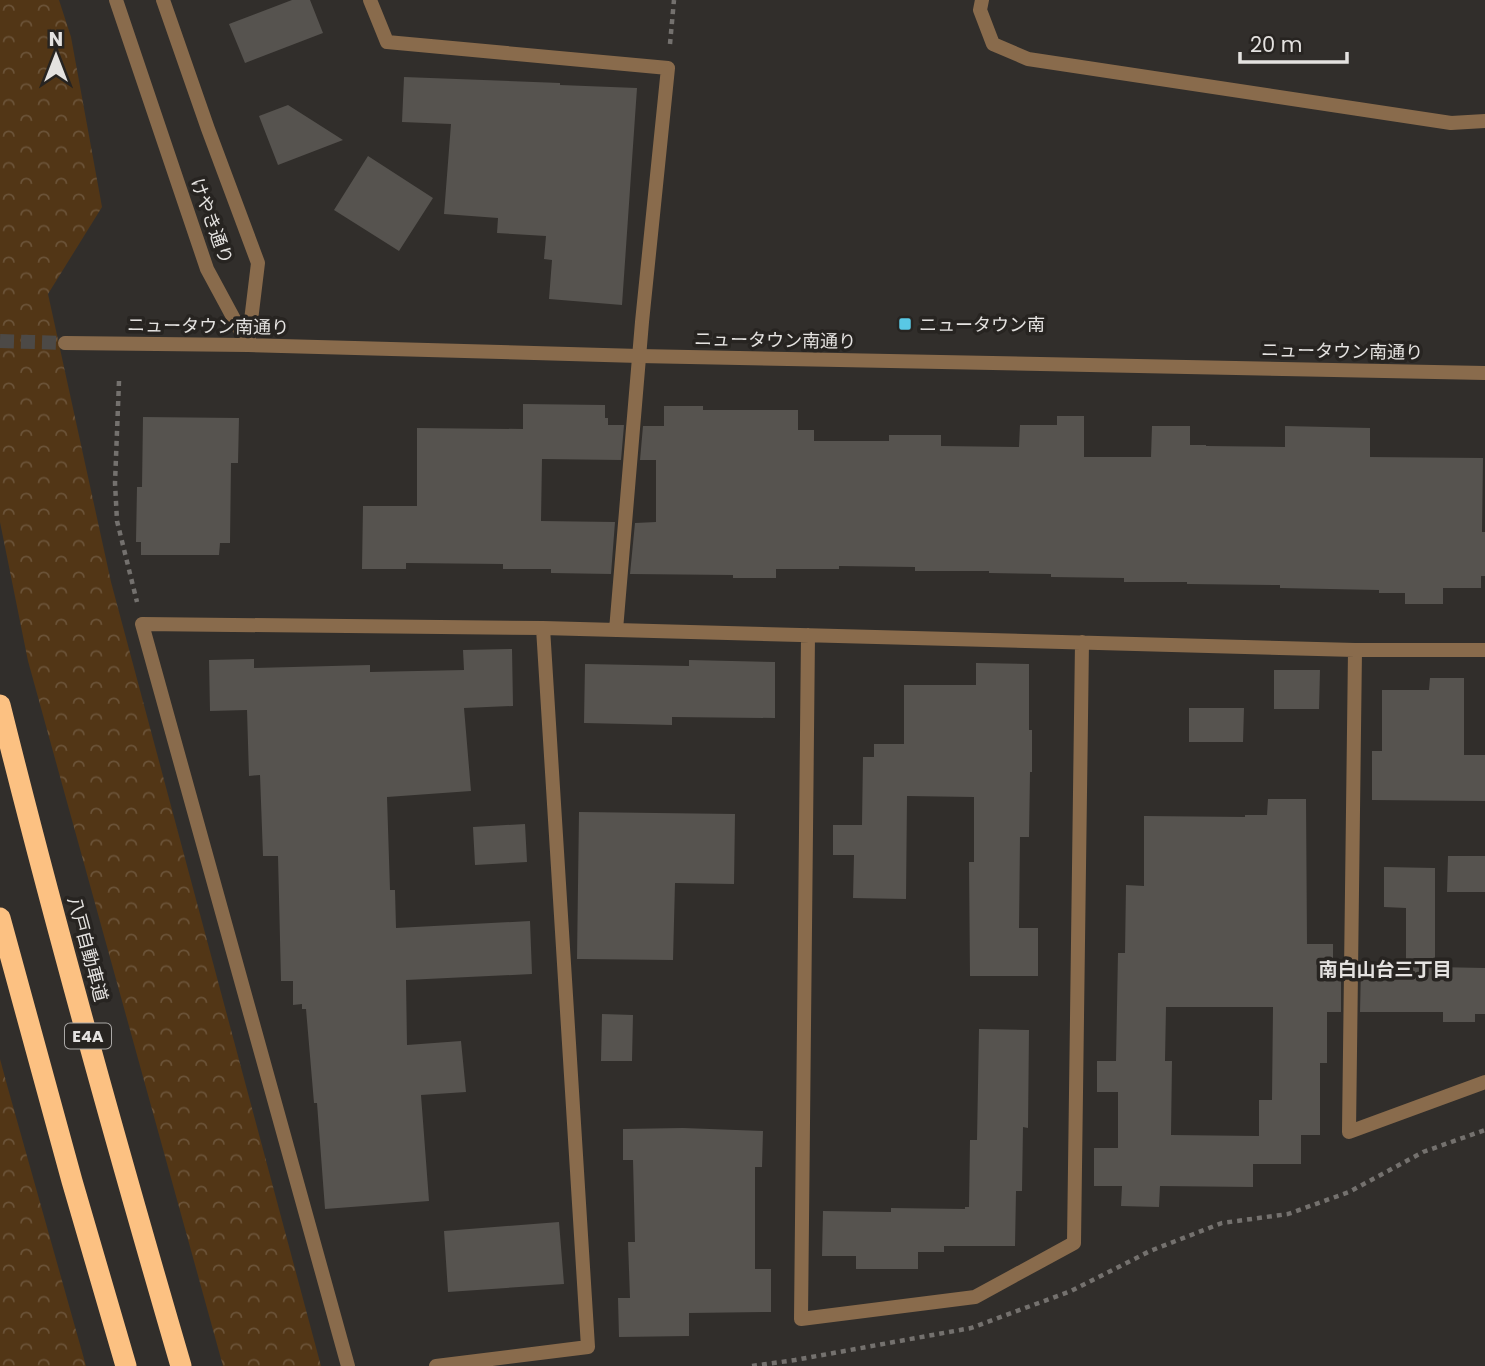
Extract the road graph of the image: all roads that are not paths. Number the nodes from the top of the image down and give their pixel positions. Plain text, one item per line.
1 (116, 0) edge
2 (163, 0) edge
3 (370, 0) edge
4 (982, 0) edge
5 (1485, 121) edge
6 (65, 342) tunnel mouth
7 (248, 345) junction
8 (639, 356) junction
9 (1485, 373) edge
10 (543, 628) junction
11 (616, 630) junction
12 (807, 635) junction
13 (1082, 642) junction
14 (1355, 650) junction
15 (1485, 650) edge
16 (0, 705) edge
17 (0, 918) edge
18 (1485, 1082) edge
19 (126, 1366) edge
20 (181, 1366) edge
21 (348, 1366) edge
22 (436, 1366) edge

1 - 7 street, けやき通り
2 - 7 street, けやき通り
3 - 8 street
4 - 5 street
6 - 7 street, ニュータウン南通り
7 - 8 street, ニュータウン南通り
8 - 9 street, ニュータウン南通り
8 - 11 street
10 - 11 street
10 - 21 street
10 - 22 street
11 - 12 street
12 - 13 street
12 - 13 street
13 - 14 street
14 - 15 street
14 - 18 street
16 - 20 highway, 八戸自動車道 / E4A
17 - 19 highway

